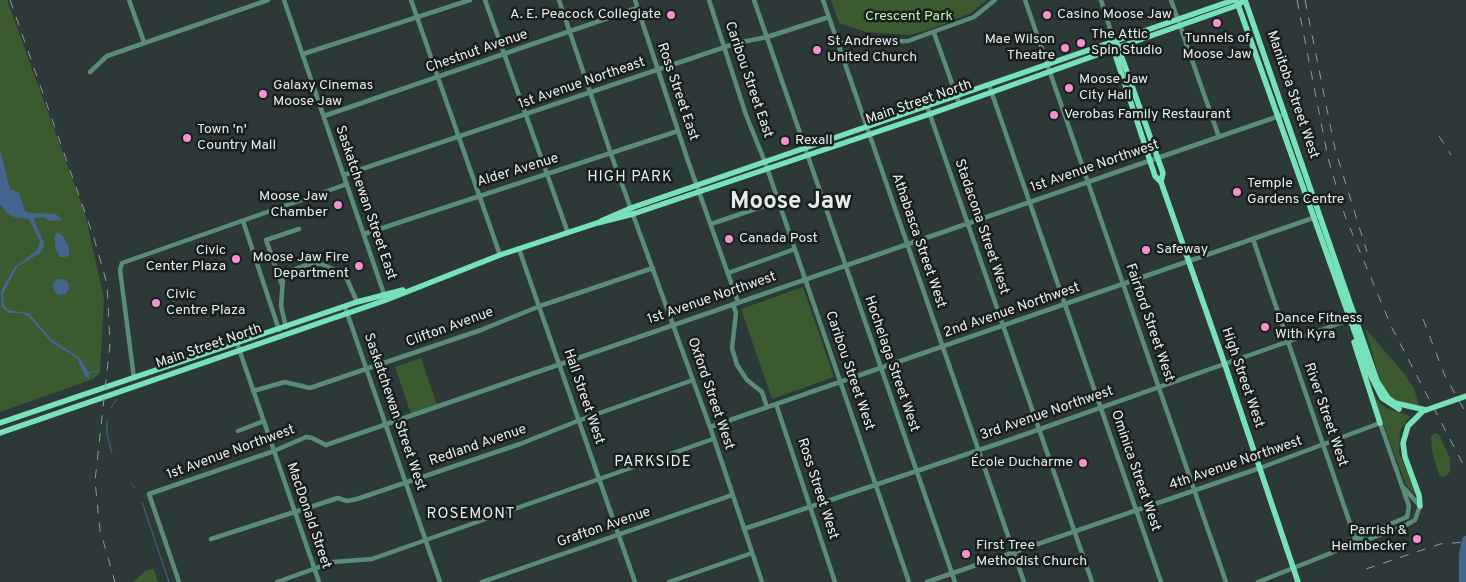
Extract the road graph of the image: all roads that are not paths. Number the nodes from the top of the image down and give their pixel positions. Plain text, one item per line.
1 (129, 0) edge
2 (268, 0) edge
3 (284, 0) edge
4 (411, 0) edge
5 (470, 0) edge
6 (485, 0) edge
7 (559, 0) edge
8 (634, 0) edge
9 (709, 0) edge
10 (754, 0) edge
11 (823, 0) edge
12 (995, 0) edge
13 (1025, 0) edge
14 (1101, 0) edge
15 (1171, 0) edge
16 (1245, 0) edge
17 (1236, 2) edge
18 (637, 8) junction
19 (417, 17) junction
20 (829, 17) junction
21 (1178, 19) junction
22 (1180, 26) junction
23 (569, 33) junction
24 (934, 33) junction
25 (767, 37) junction
26 (1114, 41) junction
27 (144, 42) junction
28 (838, 42) junction
29 (737, 44) junction
30 (1120, 47) junction
31 (726, 48) junction
32 (1113, 50) junction
33 (303, 54) junction
34 (505, 55) junction
35 (728, 56) junction
36 (1048, 64) junction
37 (658, 70) junction
38 (1050, 71) junction
39 (90, 72) dead end
40 (438, 77) junction
41 (989, 84) junction
42 (991, 92) junction
43 (592, 94) junction
44 (956, 96) junction
45 (959, 103) junction
46 (927, 106) junction
47 (930, 114) junction
48 (1284, 114) junction
49 (324, 116) junction
50 (525, 116) junction
51 (1277, 117) junction
52 (866, 126) junction
53 (678, 130) junction
54 (869, 134) junction
55 (460, 137) junction
56 (1219, 137) junction
57 (805, 151) junction
58 (611, 154) junction
59 (1158, 158) junction
60 (1150, 160) junction
61 (766, 165) junction
62 (344, 175) junction
63 (546, 175) junction
64 (1089, 181) junction
65 (1161, 182) junction
66 (347, 184) junction
67 (699, 188) junction
68 (479, 195) junction
69 (779, 201) junction
70 (1029, 202) junction
71 (632, 211) junction
72 (1321, 216) junction
73 (1313, 218) junction
74 (243, 221) junction
75 (967, 223) junction
76 (712, 224) junction
77 (298, 229) dead end
78 (568, 233) junction
79 (364, 234) junction
80 (1253, 239) junction
81 (907, 244) junction
82 (519, 249) junction
83 (795, 249) junction
84 (500, 255) junction
85 (1188, 261) junction
86 (845, 266) junction
87 (653, 268) junction
88 (728, 273) junction
89 (806, 279) junction
90 (1124, 284) junction
91 (282, 287) junction
92 (385, 298) junction
93 (357, 302) junction
94 (736, 303) junction
95 (1065, 304) junction
96 (540, 306) junction
97 (346, 310) junction
98 (1356, 318) junction
99 (1349, 320) junction
100 (674, 324) junction
101 (1003, 326) junction
102 (286, 327) junction
103 (279, 330) junction
104 (1288, 341) junction
105 (237, 343) junction
106 (942, 346) junction
107 (240, 351) junction
108 (560, 364) junction
109 (1225, 364) junction
110 (880, 368) junction
111 (367, 369) junction
112 (134, 378) junction
113 (694, 380) junction
114 (841, 382) junction
115 (1160, 388) junction
116 (254, 391) junction
117 (1466, 396) edge
118 (776, 404) junction
119 (767, 407) junction
120 (1101, 408) junction
121 (1424, 411) junction
122 (580, 420) junction
123 (264, 421) junction
124 (0, 423) edge
125 (1380, 423) junction
126 (386, 424) junction
127 (710, 427) junction
128 (1039, 430) junction
129 (238, 431) dead end
130 (0, 433) edge
131 (713, 439) junction
132 (1324, 445) junction
133 (978, 450) junction
134 (274, 451) junction
135 (1260, 468) junction
136 (916, 471) junction
137 (599, 478) junction
138 (406, 483) junction
139 (876, 483) junction
140 (1402, 483) junction
141 (1195, 490) junction
142 (732, 495) junction
143 (812, 506) junction
144 (1420, 506) junction
145 (1137, 510) junction
146 (295, 511) junction
147 (744, 529) junction
148 (1075, 532) junction
149 (619, 534) junction
150 (211, 539) dead end
151 (426, 541) junction
152 (1356, 541) junction
153 (752, 553) junction
154 (1014, 553) junction
155 (315, 568) junction
156 (1293, 569) junction
157 (952, 573) junction
158 (179, 582) edge
159 (277, 582) edge
160 (320, 582) edge
161 (440, 582) edge
162 (482, 582) edge
163 (635, 582) edge
164 (669, 582) edge
165 (762, 582) edge
166 (835, 582) edge
167 (909, 582) edge
168 (927, 582) edge
169 (955, 582) edge
170 (1024, 582) edge
171 (1092, 582) edge
172 (1161, 582) edge
173 (1226, 582) edge
174 (1258, 582) edge
175 (1298, 582) edge

1 - 27 street
2 - 27 street
3 - 33 street, Saskatchewan Street East
4 - 19 street
5 - 19 street
6 - 34 street
7 - 23 street, Oxford Street West
8 - 18 street, Ross Street East
9 - 31 street, Caribou Street East
10 - 25 street, Hochelaga Street West
11 - 20 street, Athabasca Street West
12 - 24 street
13 - 36 street, Fairford Street West
14 - 26 street
15 - 21 street
16 - 17 main road, Main Street North
16 - 48 main road, Manitoba Street West
17 - 21 main road, Main Street North
17 - 22 main road, Main Street North
17 - 51 main road, Manitoba Street West
18 - 23 street, Chestnut Avenue
18 - 37 street, Ross Street East
19 - 33 street
19 - 40 street
20 - 25 street, 1st Avenue Northeast
20 - 28 street, Athabasca Street West
21 - 22 street
21 - 26 main road, Main Street North
22 - 30 main road, Main Street North
22 - 56 street
23 - 34 street, Chestnut Avenue
23 - 43 street, Oxford Street West
24 - 28 street
24 - 44 street
25 - 29 street, 1st Avenue Northeast
25 - 57 street, Hochelaga Street West
26 - 30 main road, High Street West
26 - 32 main road, High Street West
26 - 36 main road, Main Street North
27 - 39 street
28 - 52 street, Athabasca Street West
29 - 31 street, 1st Avenue Northeast
29 - 35 street
30 - 32 main road, Main Street North
30 - 59 main road, High Street West
31 - 35 street, Caribou Street East
31 - 37 street, 1st Avenue Northeast
32 - 38 main road, Main Street North
32 - 60 main road, High Street West
33 - 49 street, Saskatchewan Street East
34 - 40 street, Chestnut Avenue
34 - 50 street
35 - 61 street, Caribou Street East
36 - 38 street, Fairford Street West
36 - 41 main road, Main Street North
37 - 43 street, 1st Avenue Northeast
37 - 53 street, Ross Street East
38 - 42 main road, Main Street North
38 - 64 street, Fairford Street West
40 - 49 street, Chestnut Avenue
40 - 55 street
41 - 42 street, Ominica Street West
41 - 44 main road, Main Street North
42 - 45 main road, Main Street North
42 - 70 street, Ominica Street West
43 - 50 street, 1st Avenue Northeast
43 - 58 street, Oxford Street West
44 - 45 street
44 - 46 main road, Main Street North
45 - 47 main road, Main Street North
46 - 47 street, Stadacona Street West
46 - 52 main road, Main Street North
47 - 54 main road, Main Street North
47 - 75 street, Stadacona Street West
48 - 51 street, 1st Avenue Northwest
48 - 72 main road, Manitoba Street West
49 - 62 street, Saskatchewan Street East
50 - 55 street, 1st Avenue Northeast
50 - 63 street
51 - 56 street, 1st Avenue Northwest
51 - 73 main road, Manitoba Street West
52 - 54 street, Athabasca Street West
52 - 57 main road, Main Street North
53 - 58 street, Alder Avenue
53 - 67 street, Ross Street East
54 - 57 main road, Main Street North
54 - 81 street, Athabasca Street West
55 - 62 street, 1st Avenue Northeast
55 - 68 street
56 - 59 street, 1st Avenue Northwest
57 - 61 main road, Main Street North
57 - 86 street, Hochelaga Street West
58 - 63 street, Alder Avenue
58 - 71 street, Oxford Street West
59 - 60 street, 1st Avenue Northwest
59 - 65 main road, High Street West
60 - 64 street, 1st Avenue Northwest
60 - 65 main road, High Street West
61 - 67 main road, Main Street North
61 - 69 street, Caribou Street West
62 - 66 street, Saskatchewan Street East
63 - 68 street, Alder Avenue
63 - 78 street
64 - 70 street, 1st Avenue Northwest
64 - 90 street, Fairford Street West
65 - 85 main road, High Street West
66 - 74 street
66 - 79 street, Saskatchewan Street East
67 - 71 main road, Main Street North
67 - 76 street
68 - 79 street, Alder Avenue
68 - 84 street
69 - 76 street
69 - 83 street, Caribou Street West
70 - 75 street, 1st Avenue Northwest
70 - 95 street, Ominica Street West
71 - 78 main road, Main Street North
71 - 87 street, Oxford Street West
72 - 73 street, 2nd Avenue Northwest
72 - 98 main road, Manitoba Street West
73 - 80 street, 2nd Avenue Northwest
73 - 99 main road, Manitoba Street West
74 - 103 street
74 - 112 street
75 - 81 street, 1st Avenue Northwest
75 - 101 street, Stadacona Street West
76 - 88 street
77 - 91 street
78 - 82 main road, Main Street North
79 - 92 street, Saskatchewan Street East
80 - 85 street, 2nd Avenue Northwest
80 - 104 street, River Street West
81 - 86 street, 1st Avenue Northwest
81 - 106 street, Athabasca Street West
82 - 84 main road, Main Street North
82 - 96 street, Hall Street West
83 - 88 street
83 - 89 street, Caribou Street West
84 - 92 main road, Main Street North
85 - 90 street, 2nd Avenue Northwest
85 - 109 main road, High Street West
86 - 89 street, 1st Avenue Northwest
86 - 110 street, Hochelaga Street West
87 - 96 street, Clifton Avenue
87 - 100 street, Oxford Street West
88 - 94 street
89 - 94 street, 1st Avenue Northwest
89 - 114 street, Caribou Street West
90 - 95 street, 2nd Avenue Northwest
90 - 115 street, Fairford Street West
91 - 93 street
91 - 102 street
92 - 93 main road, Main Street North
92 - 97 main road, Main Street North
93 - 97 main road, Main Street North
94 - 100 street, 1st Avenue Northwest
94 - 119 street
95 - 101 street, 2nd Avenue Northwest
95 - 120 street, Ominica Street West
96 - 108 street, Hall Street West
96 - 111 street, Clifton Avenue
97 - 102 main road, Main Street North
97 - 107 main road, Main Street North
97 - 111 street, Saskatchewan Street West
98 - 99 street, 3rd Avenue Northwest
98 - 121 main road, Manitoba Street West
99 - 104 street, 3rd Avenue Northwest
99 - 121 main road, Manitoba Street West
99 - 125 main road
100 - 108 street, 1st Avenue Northwest
100 - 113 street, Oxford Street West
101 - 106 street, 2nd Avenue Northwest
101 - 128 street, Stadacona Street West
102 - 103 main road, Main Street North
103 - 105 main road, Main Street North
104 - 109 street, 3rd Avenue Northwest
104 - 132 street, River Street West
105 - 107 street, MacDonald Street
105 - 112 main road, Main Street North
106 - 110 street, 2nd Avenue Northwest
106 - 133 street, Athabasca Street West
107 - 116 street, MacDonald Street
107 - 130 main road, Main Street North
108 - 122 street, Hall Street West
108 - 126 street, 1st Avenue Northwest
109 - 115 street, 3rd Avenue Northwest
109 - 135 main road, High Street West
110 - 114 street, 2nd Avenue Northwest
110 - 136 street, Hochelaga Street West
111 - 116 street, Clifton Avenue
111 - 126 street, Saskatchewan Street West
112 - 124 main road, Main Street North
113 - 122 street, Redland Avenue
113 - 127 street, Oxford Street West
114 - 118 street, 2nd Avenue Northwest
114 - 139 street, Caribou Street West
115 - 120 street, 3rd Avenue Northwest
115 - 141 street, Fairford Street West
116 - 123 street, MacDonald Street
117 - 121 main road, bridge
118 - 119 street, 2nd Avenue Northwest
118 - 143 street, Ross Street West
119 - 127 street, 2nd Avenue Northwest
120 - 128 street, 3rd Avenue Northwest
120 - 145 street, Ominica Street West
121 - 144 main road
122 - 137 street, Hall Street West
122 - 138 street, Redland Avenue
123 - 129 street
123 - 134 street, MacDonald Street
125 - 132 street, 4th Avenue Northwest
125 - 140 street
126 - 134 street, 1st Avenue Northwest
126 - 138 street, Saskatchewan Street West
127 - 131 street, Oxford Street West
128 - 133 street, 3rd Avenue Northwest
128 - 148 street, Stadacona Street West
131 - 137 street
131 - 142 street, Oxford Street West
132 - 135 street, 4th Avenue Northwest
132 - 152 street, River Street West
133 - 136 street, 3rd Avenue Northwest
133 - 154 street, Athabasca Street West
134 - 146 street, MacDonald Street
134 - 158 street, 1st Avenue Northwest
135 - 141 street, 4th Avenue Northwest
135 - 156 main road, High Street West
136 - 139 street, 3rd Avenue Northwest
136 - 157 street, Hochelaga Street West
137 - 149 street, Hall Street West
137 - 151 street
138 - 146 street, Redland Avenue
138 - 151 street, Saskatchewan Street West
139 - 143 street, 3rd Avenue Northwest
139 - 167 street, Caribou Street West
140 - 144 street
140 - 152 street
141 - 145 street, 4th Avenue Northwest
141 - 173 street, Fairford Street West
142 - 147 street, Oxford Street West
142 - 149 street, Grafton Avenue
143 - 147 street, 3rd Avenue Northwest
143 - 166 street, Ross Street West
144 - 152 street
145 - 148 street, 4th Avenue Northwest
145 - 172 street, Ominica Street West
146 - 150 street, Redland Avenue
146 - 155 street, MacDonald Street
147 - 153 street, Oxford Street West
148 - 154 street, 4th Avenue Northwest
148 - 171 street, Stadacona Street West
149 - 162 street, Grafton Avenue
149 - 163 street, Hall Street West
151 - 155 street
151 - 161 street, Saskatchewan Street West
152 - 156 street
153 - 164 street
153 - 165 street, Oxford Street West
154 - 157 street, 4th Avenue Northwest
154 - 170 street, Athabasca Street West
155 - 159 street
155 - 160 street, MacDonald Street
156 - 174 street
156 - 175 main road, High Street West
157 - 168 street, 4th Avenue Northwest
157 - 169 street, Hochelaga Street West

